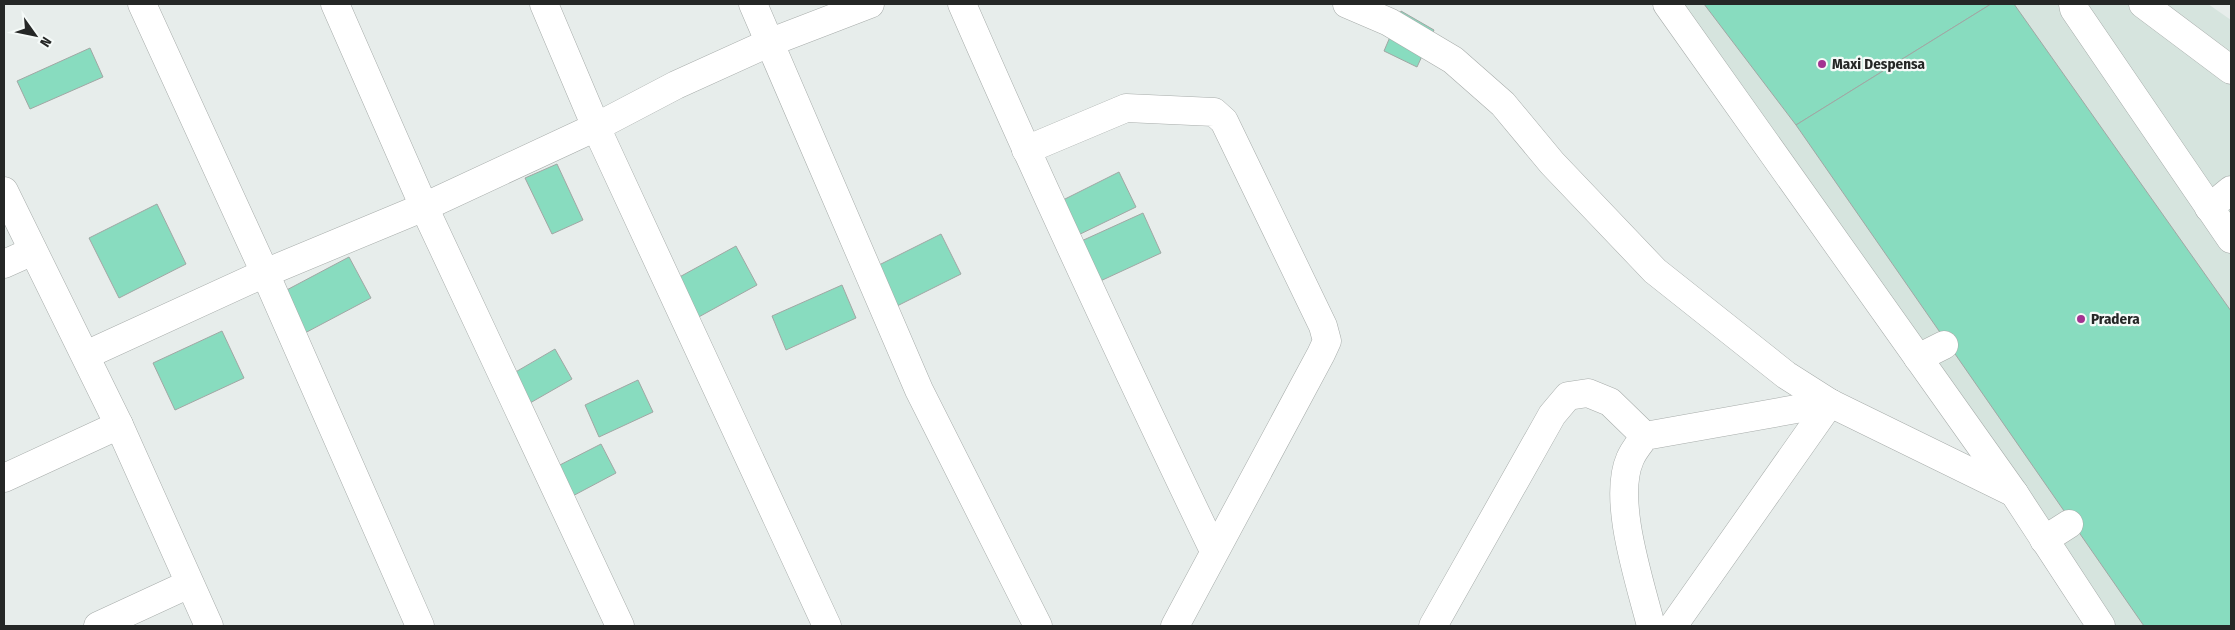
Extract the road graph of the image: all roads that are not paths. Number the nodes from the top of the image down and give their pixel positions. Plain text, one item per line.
1 (142, 4) edge
2 (335, 4) edge
3 (544, 4) edge
4 (753, 4) edge
5 (870, 4) edge
6 (962, 4) edge
7 (1346, 4) edge
8 (1667, 4) edge
9 (2073, 4) edge
10 (2143, 4) edge
11 (770, 42) junction
12 (2231, 70) edge
13 (596, 127) junction
14 (1026, 150) junction
15 (2231, 190) edge
16 (4, 191) edge
17 (424, 206) junction
18 (2209, 208) junction
19 (2231, 239) edge
20 (33, 251) junction
21 (4, 264) edge
22 (265, 273) junction
23 (1944, 345) dead end
24 (86, 355) junction
25 (1918, 358) junction
26 (1830, 403) junction
27 (119, 425) junction
28 (1645, 436) junction
29 (4, 478) edge
30 (2014, 493) junction
31 (2070, 524) dead end
32 (2044, 540) junction
33 (1214, 551) junction
34 (189, 584) junction
35 (98, 626) edge
36 (210, 626) edge
37 (420, 626) edge
38 (620, 626) edge
39 (827, 626) edge
40 (1038, 626) edge
41 (1175, 626) edge
42 (1433, 626) edge
43 (1650, 626) edge
44 (1673, 626) edge
45 (2101, 626) edge

1 - 22 street
2 - 17 street
3 - 13 street
4 - 11 street
5 - 11 street
6 - 14 street
7 - 26 street
8 - 25 street
9 - 18 street
10 - 12 street
11 - 13 street
11 - 40 street
13 - 17 street
13 - 39 street
14 - 33 street
14 - 33 street
15 - 18 street
16 - 20 street
17 - 22 street
17 - 38 street
18 - 19 street
20 - 21 street
20 - 24 street
22 - 24 street
22 - 37 street
23 - 25 street
24 - 27 street
25 - 30 street
26 - 28 street
26 - 30 street
26 - 44 street
27 - 29 street
27 - 34 street
28 - 42 street
28 - 43 street
30 - 32 street
31 - 32 street
32 - 45 street
33 - 41 street
34 - 35 street
34 - 36 street

